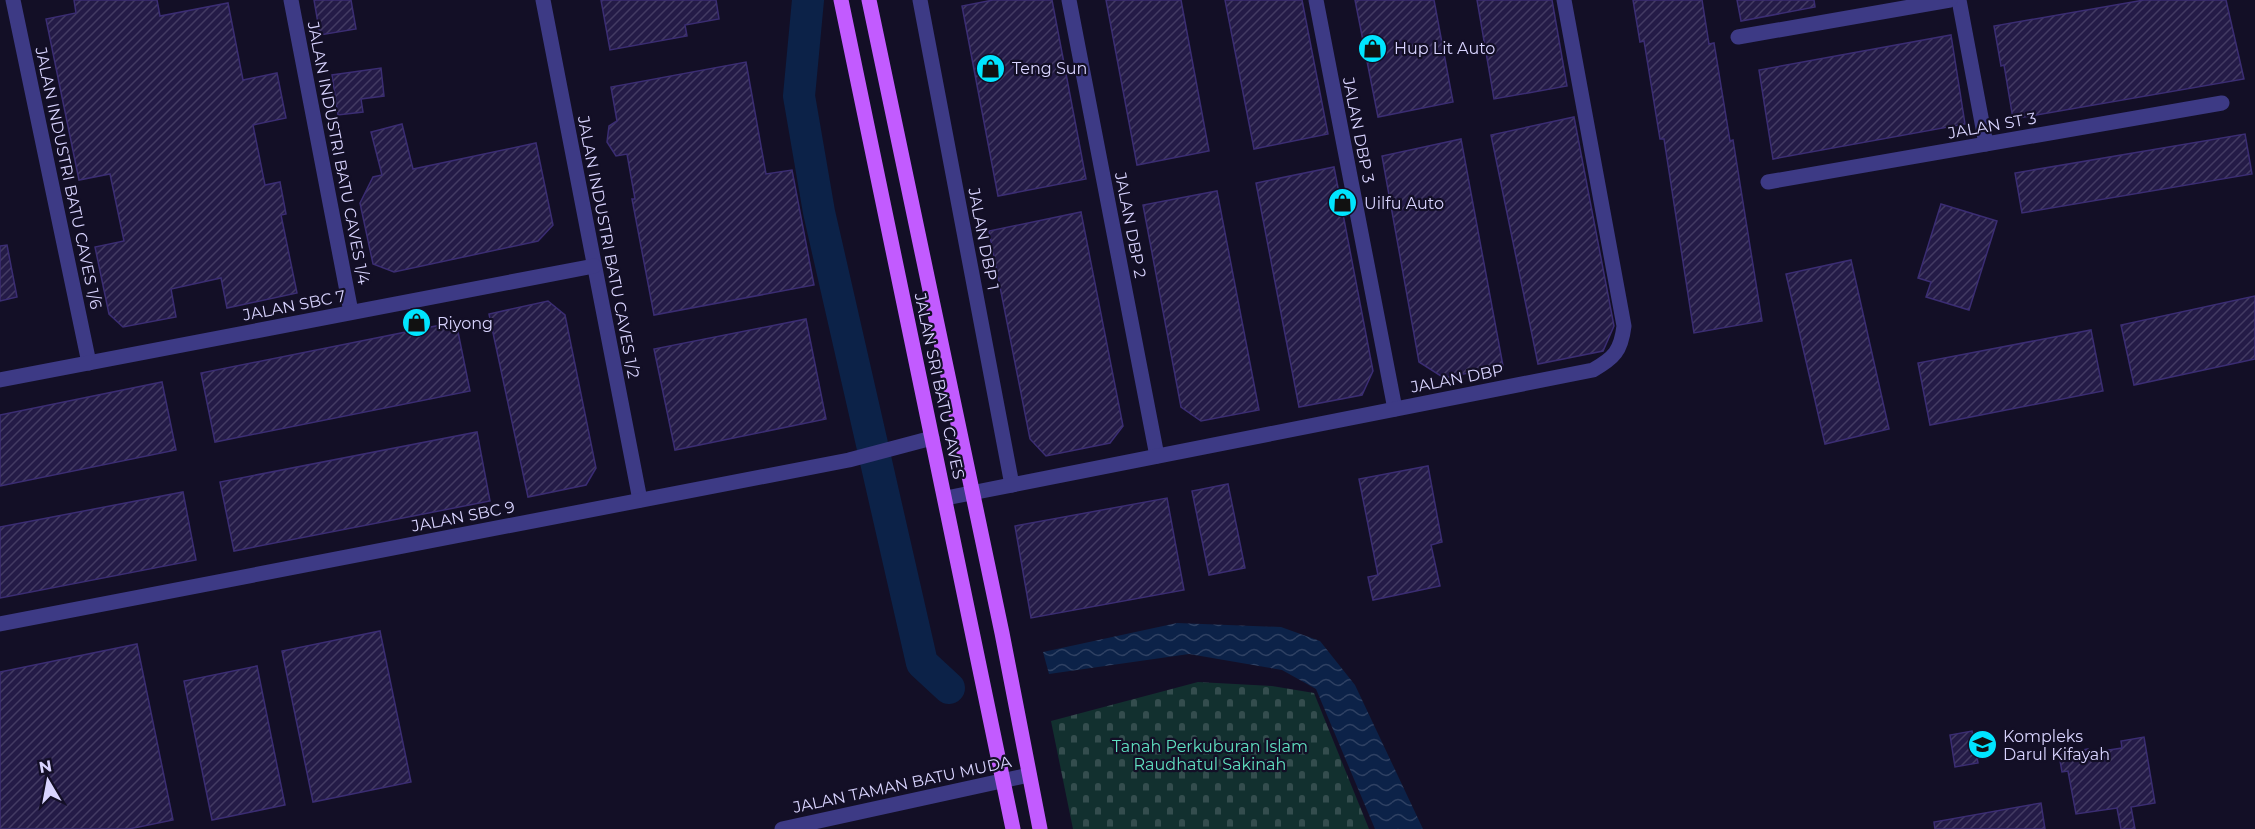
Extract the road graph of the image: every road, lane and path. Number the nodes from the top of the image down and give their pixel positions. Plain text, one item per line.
1 (14, 0) edge
2 (291, 0) edge
3 (543, 0) edge
4 (841, 0) edge
5 (920, 0) edge
6 (1069, 0) edge
7 (1316, 0) edge
8 (1564, 0) edge
9 (1950, 0) edge
10 (1959, 0) edge
11 (872, 1) edge
12 (1738, 37) dead end
13 (2222, 103) dead end
14 (1986, 144) junction
15 (1768, 182) dead end
16 (594, 266) junction
17 (351, 312) junction
18 (88, 363) junction
19 (0, 380) edge
20 (1395, 409) junction
21 (932, 438) junction
22 (1157, 456) junction
23 (1012, 485) junction
24 (972, 493) junction
25 (946, 498) junction
26 (640, 500) junction
27 (0, 624) edge
28 (1029, 775) junction
29 (1004, 780) junction
30 (782, 829) edge
31 (1013, 829) edge
32 (1040, 829) edge

1 - 18 street, JALAN INDUSTRI BATU CAVES 1/6
2 - 17 street, JALAN INDUSTRI BATU CAVES 1/4
3 - 16 street, JALAN INDUSTRI BATU CAVES 1/2
4 - 21 main road, JALAN SRI BATU CAVES
5 - 23 street, JALAN DBP 1
6 - 22 street, JALAN DBP 2
7 - 20 street, JALAN DBP 3
8 - 20 street, JALAN DBP
9 - 12 street
10 - 14 street
11 - 24 main road, JALAN SRI BATU CAVES
13 - 14 street, JALAN ST 3
14 - 15 street, JALAN ST 3
16 - 17 street, JALAN SBC 7
16 - 26 street, JALAN INDUSTRI BATU CAVES 1/2
17 - 18 street, JALAN SBC 7
18 - 19 street, JALAN SBC 7
20 - 22 street, JALAN DBP
21 - 25 main road, JALAN SRI BATU CAVES
21 - 26 street, JALAN SBC 9
22 - 23 street, JALAN DBP
23 - 24 street, JALAN DBP
24 - 25 street, JALAN DBP
24 - 28 main road, JALAN SRI BATU CAVES
25 - 29 main road, JALAN SRI BATU CAVES
26 - 27 street, JALAN SBC 9
28 - 29 street, JALAN TAMAN BATU MUDA
28 - 32 main road, JALAN SRI BATU CAVES
29 - 30 street, JALAN TAMAN BATU MUDA
29 - 31 main road, JALAN SRI BATU CAVES

